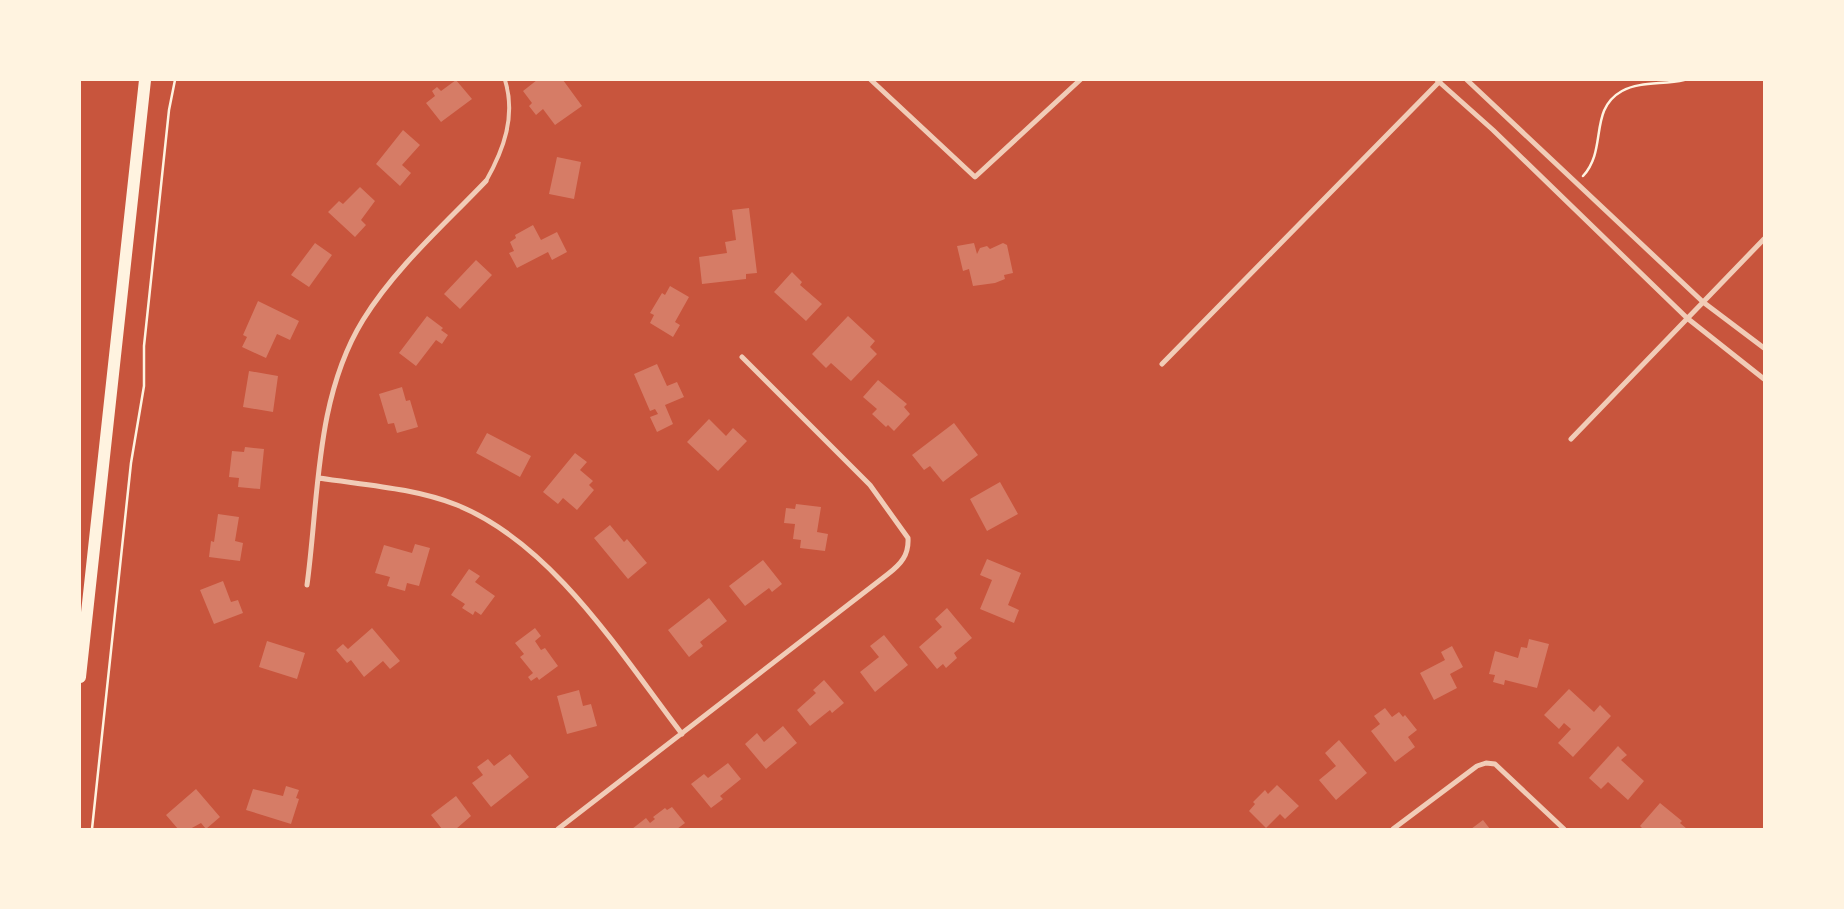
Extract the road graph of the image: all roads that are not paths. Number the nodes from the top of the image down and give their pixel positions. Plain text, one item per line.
1 (146, 80) edge
2 (505, 80) edge
3 (872, 80) edge
4 (1080, 80) edge
5 (1439, 80) edge
6 (1468, 80) edge
7 (486, 181) joint
8 (1764, 239) edge
9 (1704, 302) junction
10 (1687, 318) junction
11 (1764, 348) edge
12 (742, 357) dead end
13 (1162, 364) dead end
14 (1764, 379) edge
15 (1571, 439) dead end
16 (320, 478) junction
17 (307, 585) dead end
18 (80, 677) edge
19 (682, 734) junction
20 (558, 829) edge
21 (1393, 829) edge
22 (1564, 829) edge

1 - 18 main road
2 - 7 lane
3 - 4 street
5 - 10 street
5 - 13 street
6 - 9 street
7 - 16 street
8 - 9 street
9 - 10 street
9 - 11 street
10 - 14 street
10 - 15 street
12 - 19 street
16 - 17 street
16 - 19 street
19 - 20 street
21 - 22 street

